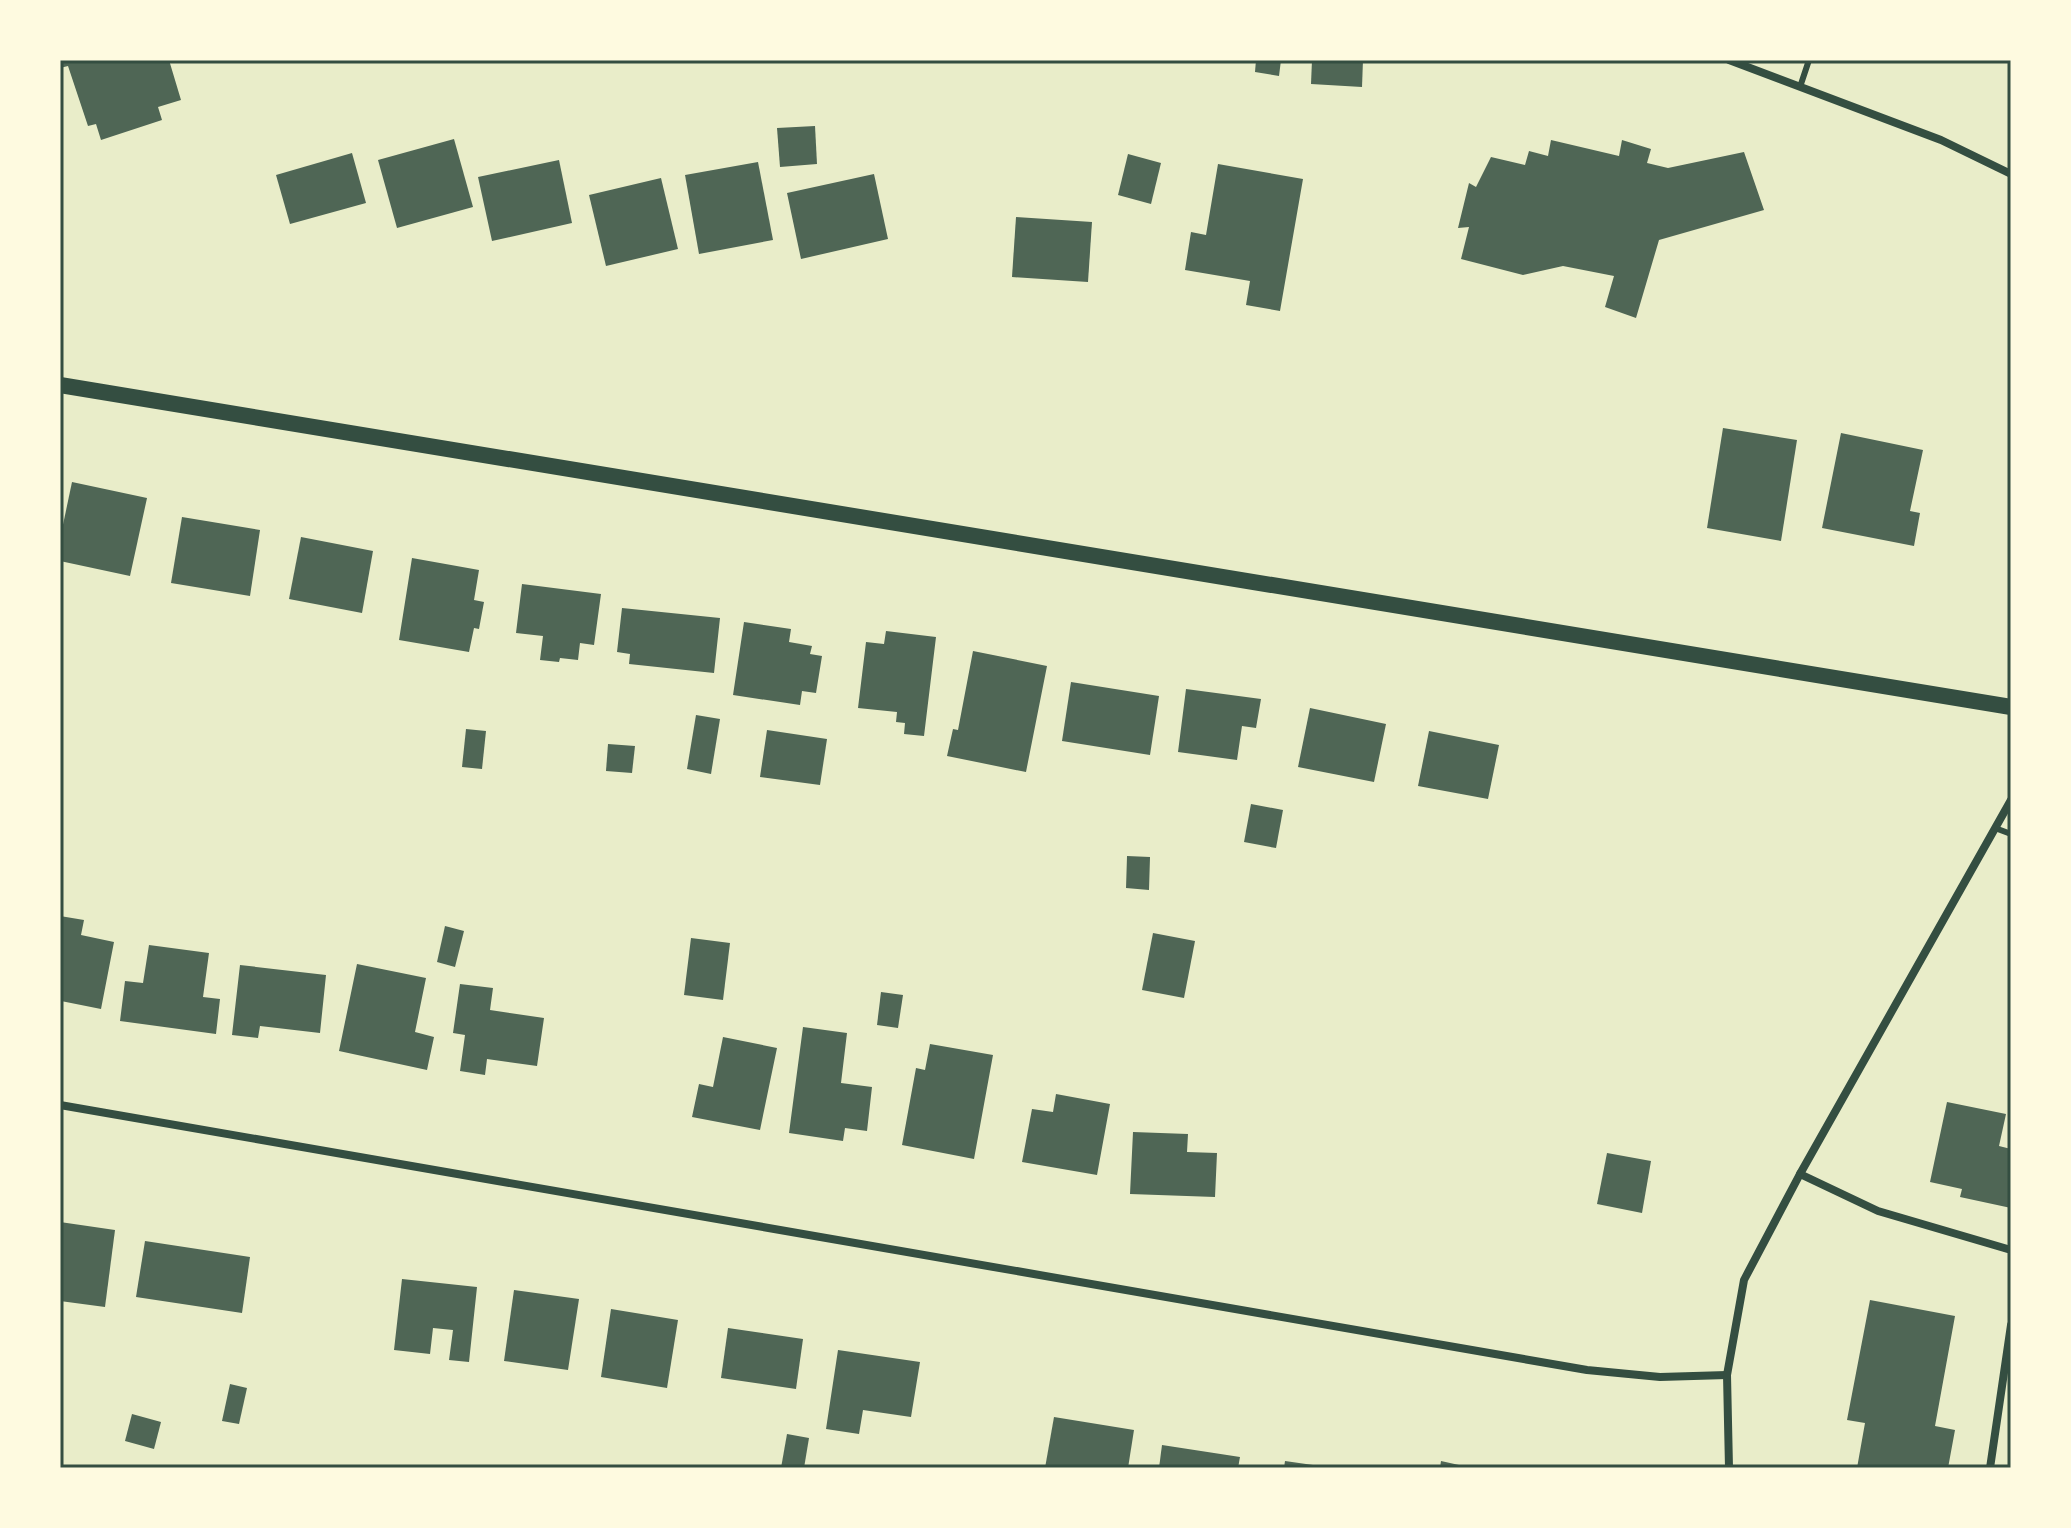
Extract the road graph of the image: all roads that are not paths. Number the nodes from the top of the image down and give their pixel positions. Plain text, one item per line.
1 (1729, 60) edge
2 (1809, 60) edge
3 (1800, 87) junction
4 (2011, 174) edge
5 (60, 385) edge
6 (2011, 707) edge
7 (2011, 800) edge
8 (1995, 828) junction
9 (2011, 834) edge
10 (60, 1105) edge
11 (1800, 1174) junction
12 (2011, 1250) edge
13 (2011, 1325) edge
14 (1727, 1375) junction
15 (1729, 1468) edge
16 (1990, 1468) edge

1 - 3 street
2 - 3 lane
3 - 4 street
5 - 6 main road
7 - 8 street
8 - 9 lane
8 - 11 street
10 - 14 street
11 - 12 street
11 - 14 street
13 - 16 street
14 - 15 street

